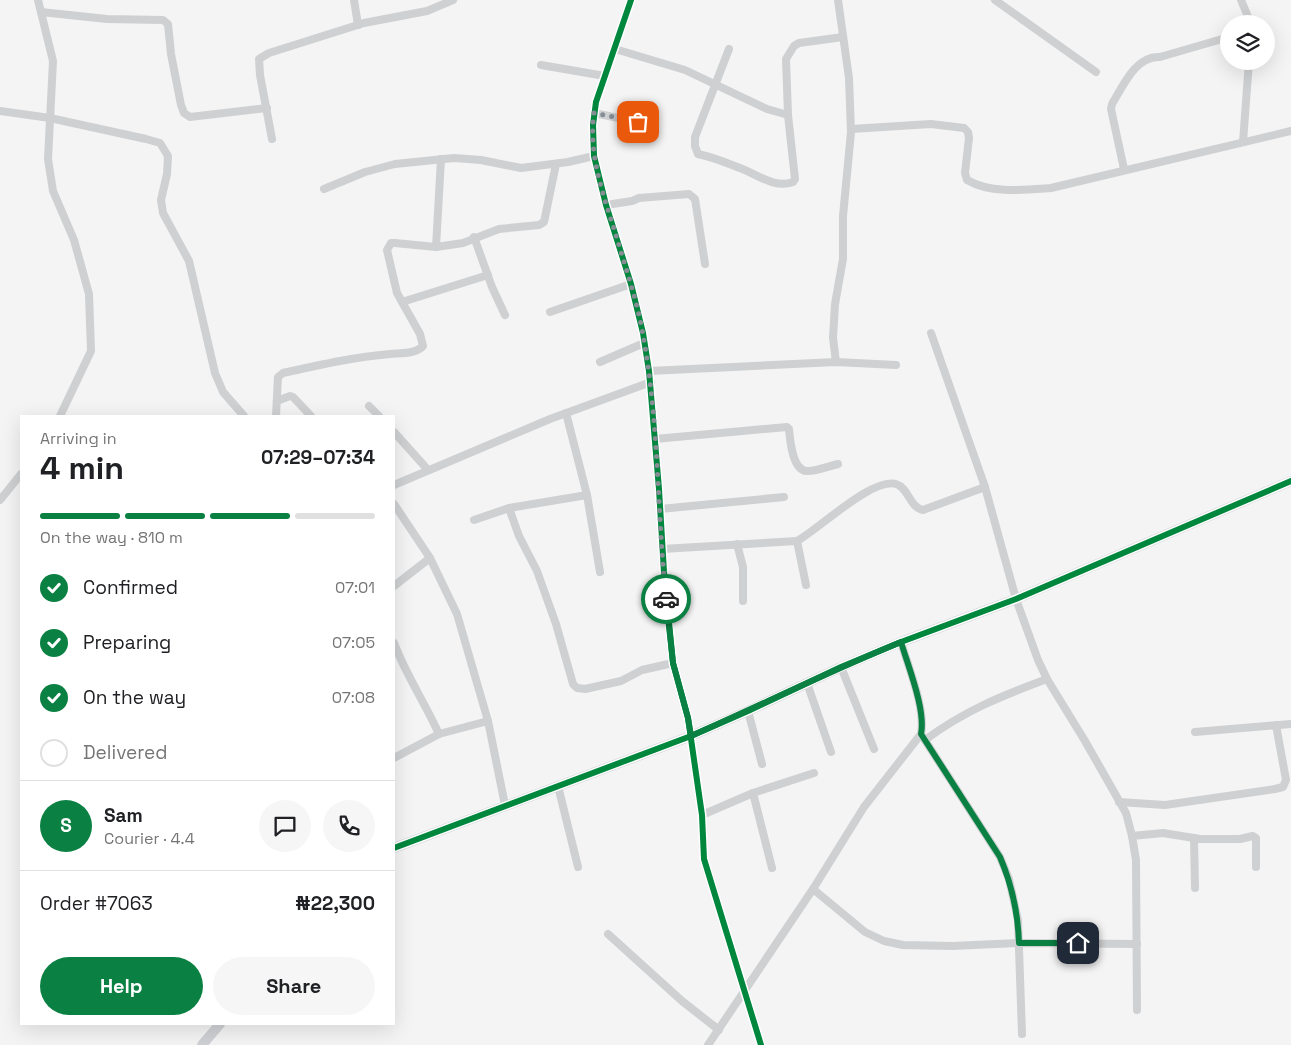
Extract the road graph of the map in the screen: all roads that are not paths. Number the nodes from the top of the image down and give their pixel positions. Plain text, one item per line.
1 (38, 0) edge
2 (354, 0) edge
3 (453, 0) edge
4 (631, 0) edge
5 (838, 0) edge
6 (996, 0) edge
7 (1241, 0) edge
8 (41, 12) junction
9 (1247, 15) edge
10 (358, 25) junction
11 (843, 37) junction
12 (1220, 40) edge
13 (615, 49) junction
14 (729, 49) dead end
15 (541, 65) dead end
16 (1248, 70) edge
17 (1096, 72) dead end
18 (605, 76) junction
19 (715, 84) junction
20 (267, 108) junction
21 (0, 110) edge
22 (594, 113) junction
23 (788, 115) junction
24 (50, 118) junction
25 (638, 122) dead end
26 (851, 129) junction
27 (1291, 131) edge
28 (272, 138) dead end
29 (1243, 142) junction
30 (594, 156) junction
31 (441, 159) junction
32 (556, 164) junction
33 (1124, 169) junction
34 (324, 189) dead end
35 (606, 204) junction
36 (474, 237) junction
37 (436, 247) junction
38 (705, 264) dead end
39 (488, 275) junction
40 (631, 284) junction
41 (402, 302) junction
42 (550, 312) dead end
43 (505, 315) dead end
44 (932, 332) dead end
45 (644, 344) junction
46 (600, 362) dead end
47 (836, 362) junction
48 (896, 365) dead end
49 (649, 371) junction
50 (650, 382) junction
51 (277, 401) junction
52 (369, 406) dead end
53 (566, 413) junction
54 (60, 415) edge
55 (243, 415) edge
56 (276, 415) edge
57 (311, 415) edge
58 (378, 415) edge
59 (395, 433) edge
60 (655, 439) junction
61 (838, 464) dead end
62 (428, 470) junction
63 (20, 475) edge
64 (1291, 481) edge
65 (395, 485) edge
66 (985, 487) junction
67 (587, 495) junction
68 (784, 497) dead end
69 (0, 500) edge
70 (395, 506) edge
71 (509, 508) junction
72 (660, 509) junction
73 (474, 520) dead end
74 (797, 541) junction
75 (737, 544) junction
76 (662, 548) junction
77 (430, 558) junction
78 (600, 572) dead end
79 (395, 585) edge
80 (806, 585) dead end
81 (1016, 599) junction
82 (744, 601) dead end
83 (901, 642) junction
84 (395, 646) edge
85 (673, 663) junction
86 (841, 667) junction
87 (1047, 679) junction
88 (807, 683) junction
89 (748, 711) junction
90 (488, 721) junction
91 (1291, 724) edge
92 (1276, 725) junction
93 (1194, 732) dead end
94 (439, 734) junction
95 (691, 736) junction
96 (923, 737) junction
97 (874, 749) dead end
98 (831, 752) dead end
99 (395, 757) edge
100 (762, 764) dead end
101 (814, 772) dead end
102 (558, 786) junction
103 (753, 793) junction
104 (1119, 802) junction
105 (505, 805) junction
106 (702, 815) junction
107 (1132, 836) junction
108 (1194, 838) junction
109 (395, 848) edge
110 (578, 867) dead end
111 (1256, 867) dead end
112 (772, 868) dead end
113 (1195, 888) dead end
114 (813, 889) junction
115 (608, 934) dead end
116 (1019, 943) junction
117 (1137, 944) junction
118 (744, 992) junction
119 (1137, 1010) dead end
120 (219, 1025) edge
121 (719, 1030) junction
122 (1022, 1034) dead end
123 (202, 1045) edge
124 (708, 1045) edge
125 (761, 1045) edge

1 - 8 street
2 - 10 street
3 - 10 street
4 - 13 street
5 - 11 street
6 - 17 street
7 - 9 street
8 - 20 street
8 - 24 street
10 - 20 street
11 - 23 street
11 - 26 street
12 - 33 street
13 - 18 street
13 - 19 street
14 - 19 street
15 - 18 street
16 - 29 street
18 - 22 street
19 - 23 street
19 - 23 street
20 - 28 street
21 - 24 street
22 - 25 street
22 - 30 street
24 - 54 street
24 - 55 street
26 - 33 street
26 - 47 street
27 - 29 street
29 - 33 street
30 - 32 street
30 - 35 street
31 - 32 street
31 - 34 street
31 - 37 street
32 - 36 street
35 - 38 street
35 - 40 street
36 - 37 street
36 - 39 street
37 - 41 street
39 - 41 street
39 - 43 street
40 - 42 street
40 - 45 street
41 - 51 street
44 - 66 street
45 - 46 street
45 - 49 street
47 - 48 street
47 - 49 street
49 - 50 street
50 - 53 street
50 - 60 street
51 - 56 street
51 - 57 street
52 - 58 street
53 - 62 street
53 - 67 street
59 - 62 street
60 - 61 street
60 - 72 street
62 - 65 street
63 - 69 street
64 - 81 street
66 - 74 street
66 - 81 street
67 - 71 street
67 - 78 street
68 - 72 street
70 - 77 street
71 - 73 street
71 - 85 street
72 - 76 street
74 - 75 street
74 - 80 street
75 - 76 street
75 - 82 street
76 - 85 street
77 - 79 street
77 - 90 street
81 - 83 street
81 - 87 street
83 - 86 street
83 - 96 street
84 - 94 street
85 - 95 street
86 - 88 street
86 - 97 street
87 - 96 street
87 - 104 street
88 - 89 street
88 - 98 street
89 - 95 street
89 - 100 street
90 - 94 street
90 - 105 street
91 - 92 street
92 - 93 street
92 - 104 street
94 - 99 street
95 - 102 street
95 - 106 street
96 - 114 street
96 - 116 street
101 - 103 street
102 - 105 street
102 - 110 street
103 - 106 street
103 - 112 street
104 - 107 street
105 - 109 street
106 - 118 street
107 - 108 street
107 - 117 street
108 - 111 street
108 - 113 street
114 - 116 street
114 - 118 street
115 - 121 street
116 - 117 street
116 - 122 street
117 - 119 street
118 - 121 street
118 - 125 street
120 - 123 street
121 - 124 street

